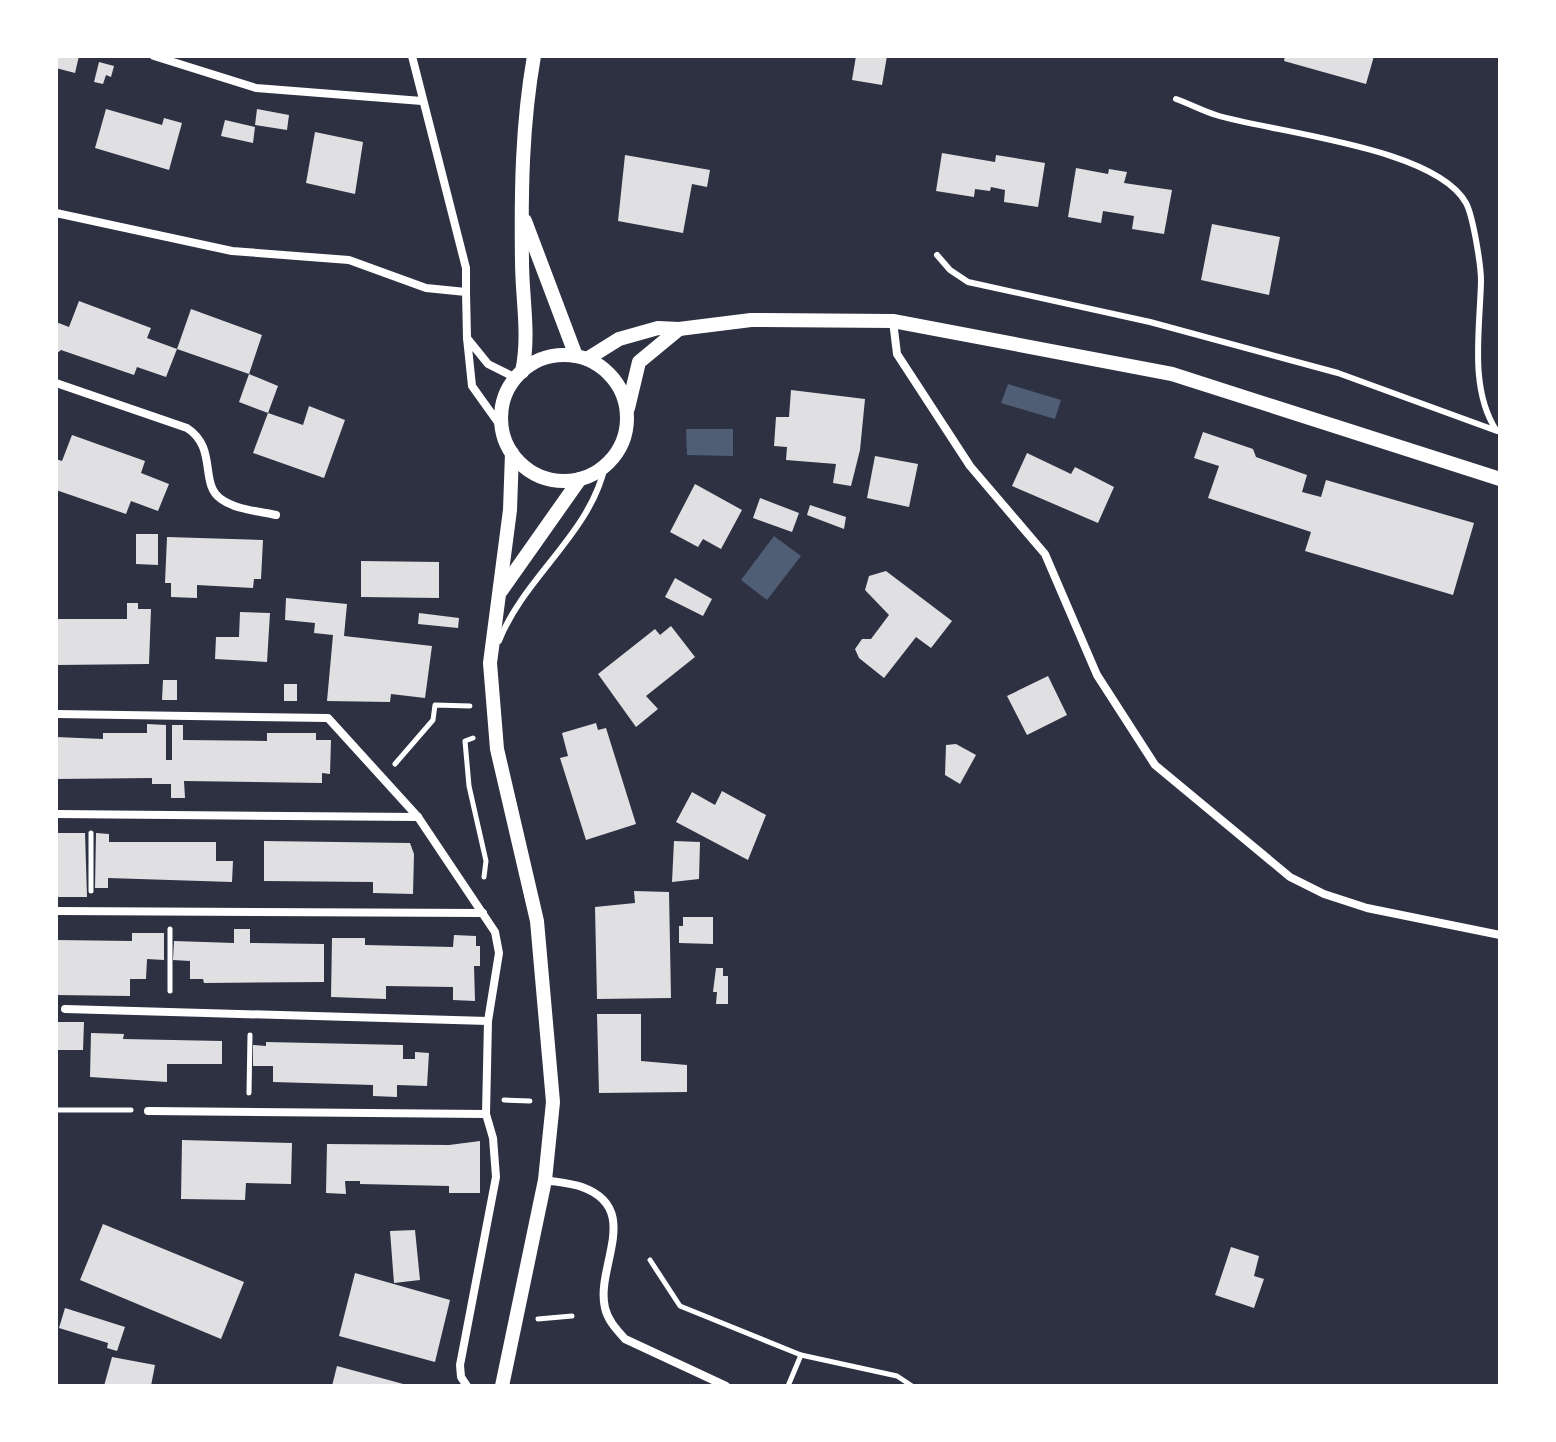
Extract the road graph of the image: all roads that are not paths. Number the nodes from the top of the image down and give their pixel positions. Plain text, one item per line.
1 (154, 56) edge
2 (412, 56) edge
3 (534, 56) edge
4 (1176, 99) dead end
5 (422, 101) junction
6 (56, 213) edge
7 (523, 214) junction
8 (937, 255) dead end
9 (466, 292) junction
10 (893, 321) junction
11 (679, 329) junction
12 (467, 338) junction
13 (581, 357) junction
14 (519, 375) junction
15 (56, 383) edge
16 (627, 415) junction
17 (502, 428) junction
18 (1498, 432) edge
19 (512, 453) junction
20 (605, 466) junction
21 (580, 479) junction
22 (1500, 479) edge
23 (276, 515) dead end
24 (498, 594) junction
25 (490, 663) junction
26 (56, 714) edge
27 (56, 814) edge
28 (418, 817) junction
29 (56, 911) edge
30 (483, 913) junction
31 (1500, 935) edge
32 (65, 1009) dead end
33 (488, 1021) junction
34 (148, 1111) road end
35 (486, 1114) junction
36 (545, 1180) junction
37 (467, 1386) edge
38 (502, 1386) edge
39 (726, 1386) edge

1 - 5 street
2 - 5 street
3 - 7 street
4 - 18 lane
5 - 9 street
6 - 9 street
7 - 13 street
7 - 14 street
8 - 18 lane
9 - 12 street
10 - 11 street
10 - 22 street
10 - 31 street
11 - 13 street
11 - 16 street
12 - 14 street
12 - 17 street
13 - 14 street
13 - 16 street
14 - 17 street
15 - 23 street
16 - 20 street
17 - 19 street
19 - 21 street
19 - 24 street
20 - 21 street
20 - 25 lane
21 - 24 street
24 - 25 street
25 - 36 street
26 - 28 street
27 - 28 street
28 - 30 street
29 - 30 street
30 - 33 street
32 - 33 street
33 - 35 street
34 - 35 street
35 - 37 street
36 - 38 street
36 - 39 street

